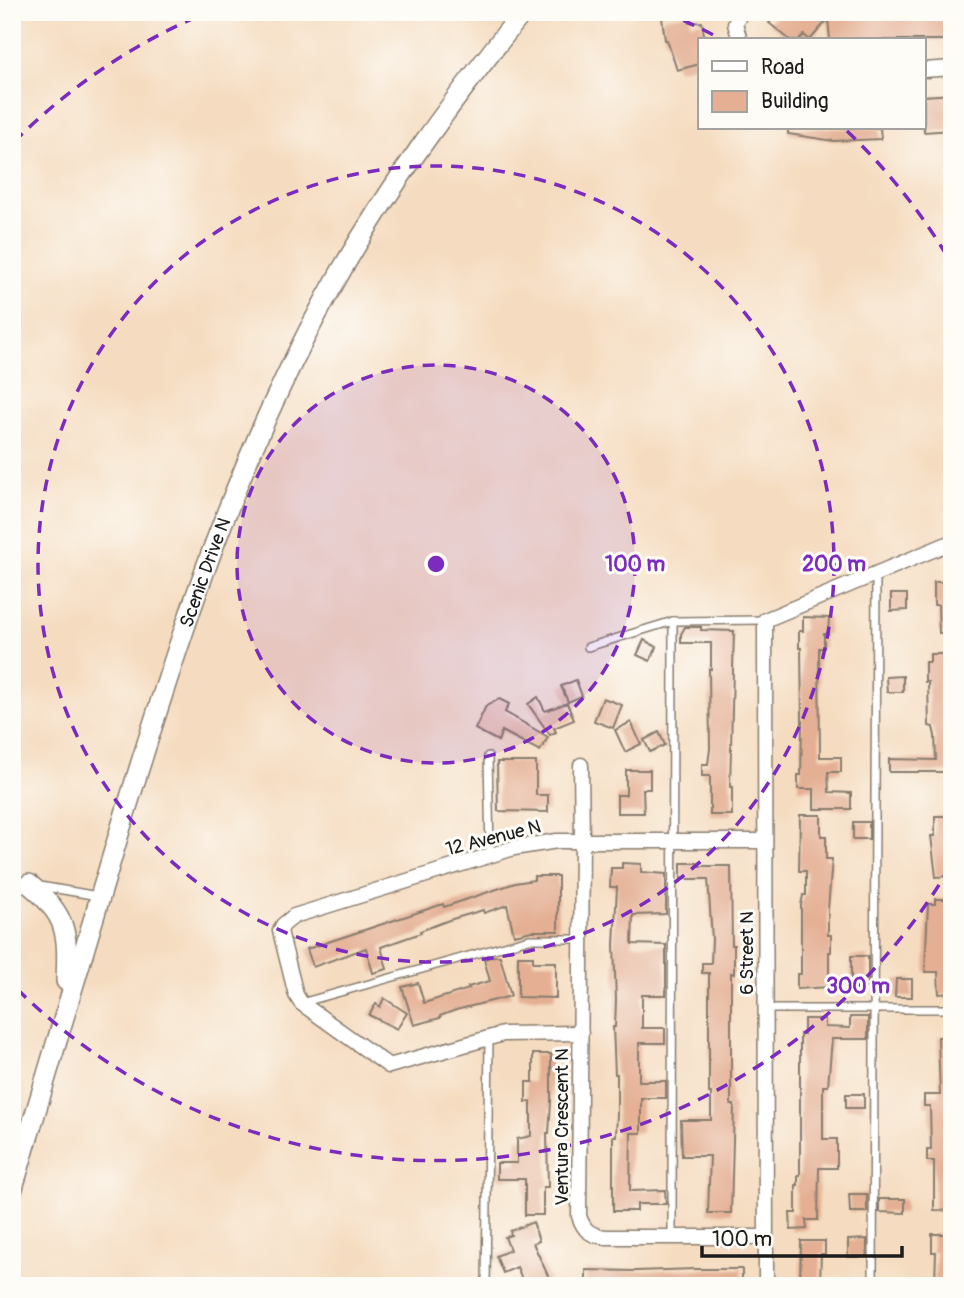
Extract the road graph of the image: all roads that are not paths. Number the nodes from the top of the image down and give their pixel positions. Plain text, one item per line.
1 (523, 12) edge
2 (741, 12) edge
3 (740, 38) edge
4 (952, 68) edge
5 (926, 70) edge
6 (952, 542) edge
7 (876, 574) junction
8 (765, 620) junction
9 (673, 621) junction
10 (588, 647) dead end
11 (488, 756) dead end
12 (581, 765) dead end
13 (582, 840) junction
14 (673, 840) junction
15 (765, 841) junction
16 (490, 855) junction
17 (21, 882) edge
18 (100, 896) junction
19 (581, 939) junction
20 (301, 1003) junction
21 (66, 1007) junction
22 (766, 1009) junction
23 (875, 1009) junction
24 (952, 1009) edge
25 (581, 1033) junction
26 (489, 1038) junction
27 (12, 1191) edge
28 (672, 1237) junction
29 (766, 1237) junction
30 (486, 1286) edge
31 (766, 1286) edge
32 (873, 1286) edge

1 - 18 main road, Scenic Drive N
2 - 3 street
4 - 5 street
6 - 7 street
7 - 8 street
7 - 23 lane
8 - 9 lane
8 - 15 street, 6 Street N
9 - 10 lane
9 - 14 lane
11 - 16 lane
12 - 13 street, Ventura Crescent N
13 - 14 street, 12 Avenue N
13 - 16 street, 12 Avenue N
13 - 19 street, Ventura Crescent N
14 - 15 street, 12 Avenue N
14 - 28 lane
15 - 22 street, 6 Street N
16 - 20 street, 12 Avenue N
17 - 18 lane
17 - 21 main road
18 - 21 main road, Scenic Drive N
19 - 20 lane
19 - 25 street, Ventura Crescent N
20 - 26 street
21 - 27 main road, Scenic Drive N
22 - 23 lane
22 - 29 street, 6 Street N
23 - 24 lane
23 - 32 lane
25 - 26 street
25 - 28 street, Ventura Crescent N
26 - 30 lane
28 - 29 street, Ventura Crescent N
29 - 31 street, 6 Street N

